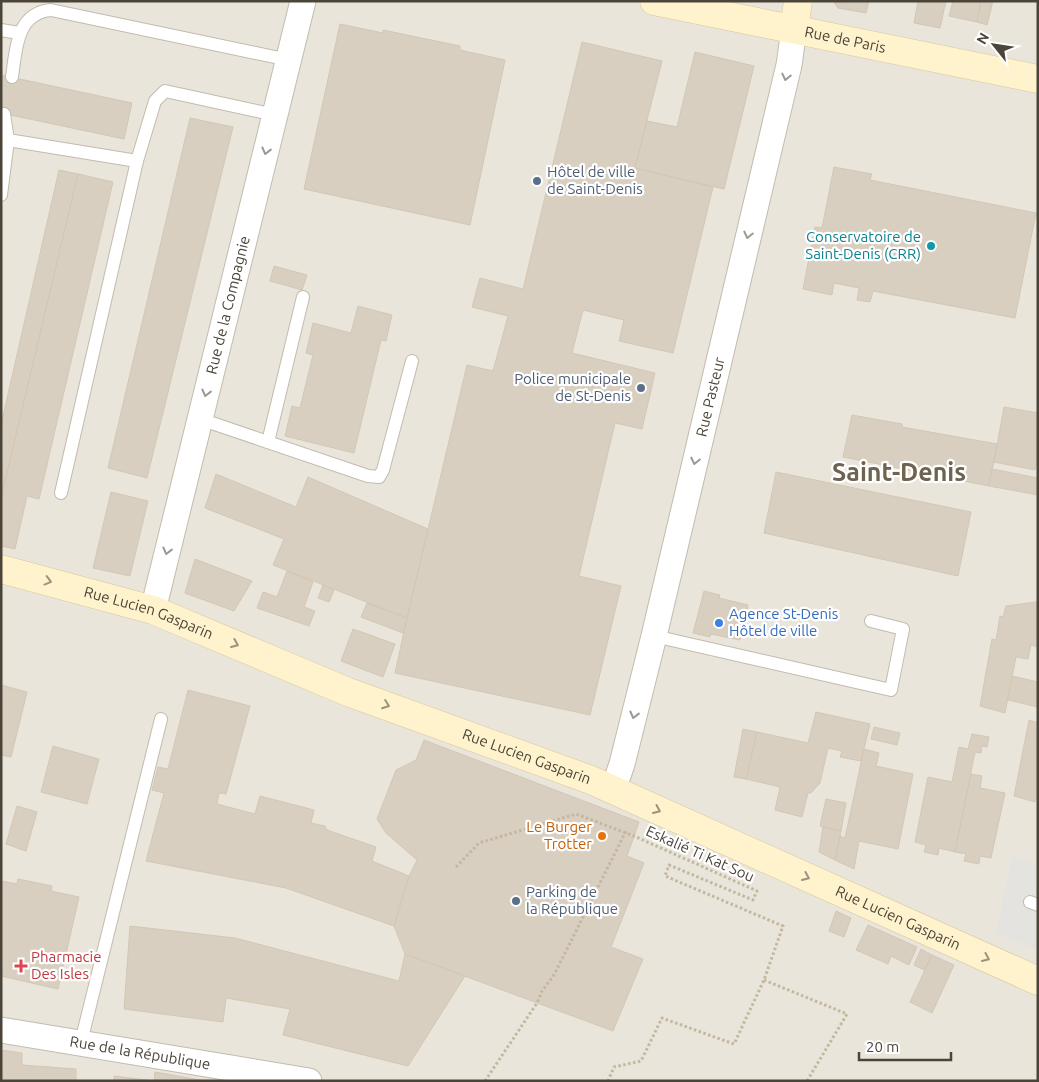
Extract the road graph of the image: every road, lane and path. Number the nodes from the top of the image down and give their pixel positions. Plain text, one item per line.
1 (303, 1) edge
2 (654, 1) edge
3 (798, 1) edge
4 (794, 29) junction
5 (1, 30) edge
6 (19, 33) junction
7 (289, 60) junction
8 (12, 78) dead end
9 (1038, 79) edge
10 (4, 114) dead end
11 (275, 115) junction
12 (8, 140) junction
13 (136, 161) junction
14 (1, 195) edge
15 (303, 297) dead end
16 (412, 361) dead end
17 (200, 419) junction
18 (268, 442) junction
19 (61, 493) dead end
20 (1, 569) edge
21 (153, 610) junction
22 (871, 621) dead end
23 (654, 636) junction
24 (161, 719) dead end
25 (613, 790) junction
26 (625, 832) junction
27 (456, 867) dead end
28 (764, 980) junction
29 (1038, 981) edge
30 (1, 1030) edge
31 (81, 1042) junction
32 (309, 1081) edge
33 (484, 1081) edge
34 (608, 1081) edge
35 (807, 1081) edge

1 - 7 street, Rue de la Compagnie
2 - 4 street, Rue de Paris
3 - 4 street, Rue Pasteur
4 - 9 street, Rue de Paris
4 -> 23 street, Rue Pasteur
5 - 6 lane
6 - 7 lane
6 - 8 lane
7 - 11 street, Rue de la Compagnie
10 - 12 lane
11 - 13 lane
11 -> 17 street, Rue de la Compagnie
12 - 13 lane
12 - 14 lane
13 - 19 lane
15 - 18 lane
16 - 18 lane
17 - 18 lane
17 -> 21 street, Rue de la Compagnie
20 -> 21 street, Rue Lucien Gasparin
21 -> 25 street, Rue Lucien Gasparin
22 - 23 lane
23 -> 25 street, Rue Pasteur
24 - 31 lane
25 -> 29 street, Rue Lucien Gasparin
26 - 27 path
26 - 28 path, Eskalié Ti Kat Sou
26 - 33 path
28 - 34 path
28 - 35 path
30 - 31 street, Rue de la République
31 - 32 street, Rue de la République

